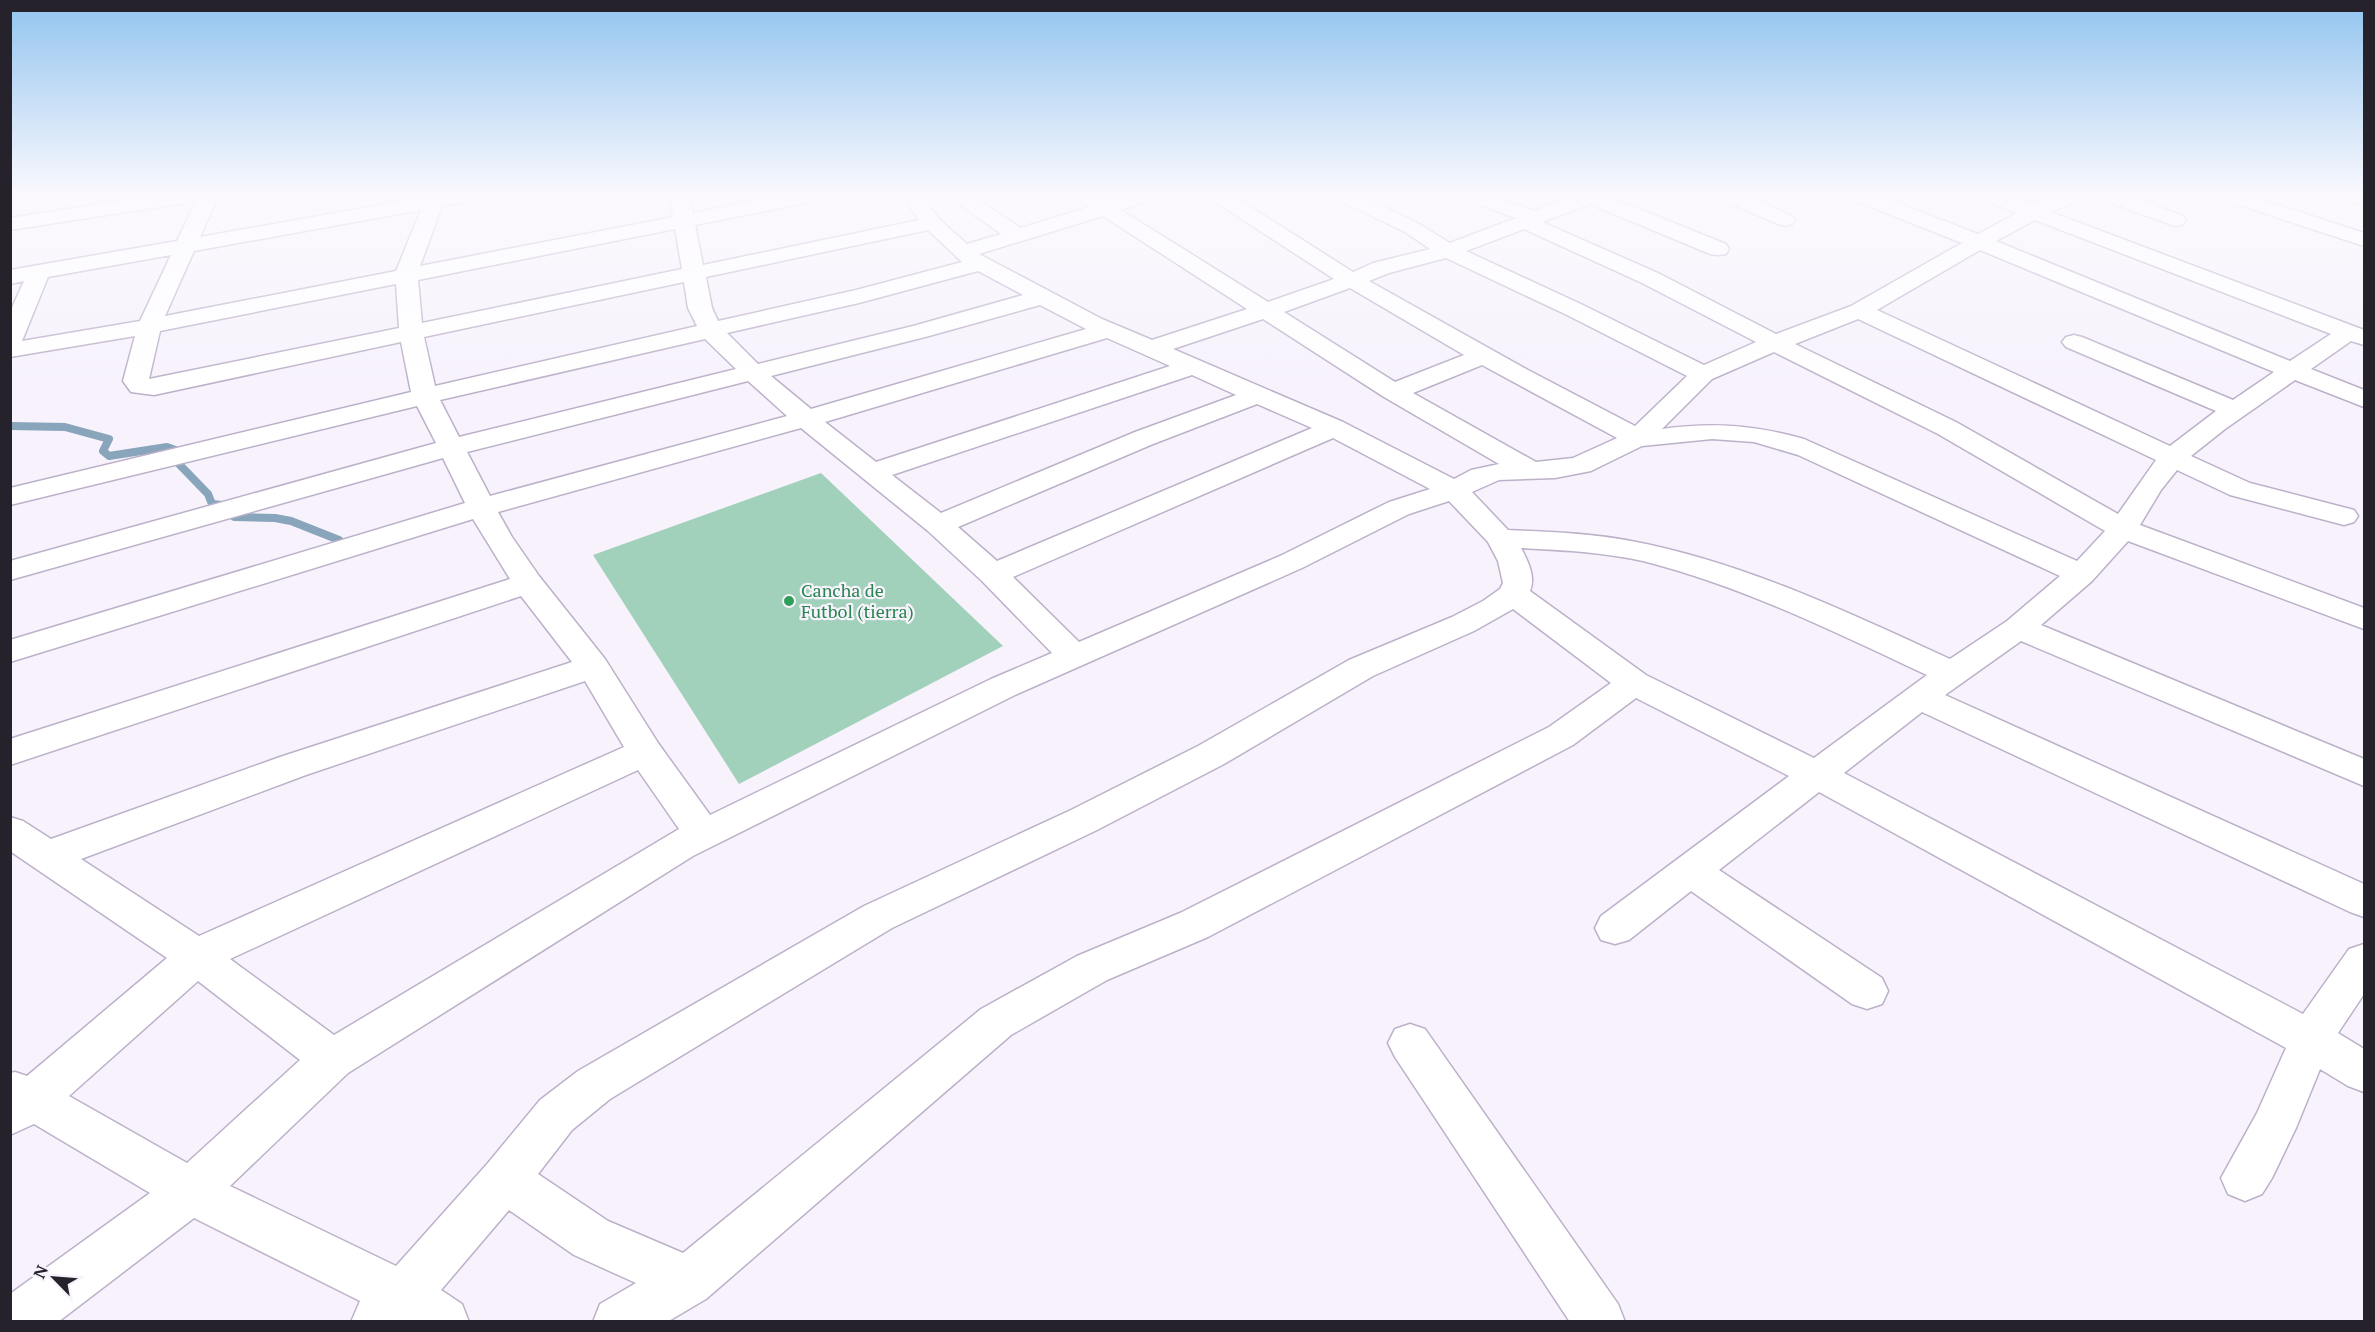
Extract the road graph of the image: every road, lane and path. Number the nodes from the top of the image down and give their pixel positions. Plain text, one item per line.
1 (109, 259) edge
2 (180, 259) edge
3 (412, 259) edge
4 (470, 259) edge
5 (690, 259) edge
6 (763, 259) edge
7 (968, 259) edge
8 (973, 259) edge
9 (1186, 259) edge
10 (1319, 259) edge
11 (1416, 259) edge
12 (1466, 259) edge
13 (1611, 259) edge
14 (1949, 259) edge
15 (2022, 259) edge
16 (2161, 259) edge
17 (39, 272) junction
18 (406, 274) junction
19 (693, 274) junction
20 (10, 277) edge
21 (1353, 281) junction
22 (1042, 297) junction
23 (1267, 310) junction
24 (1859, 311) junction
25 (149, 326) junction
26 (710, 330) junction
27 (1109, 330) junction
28 (411, 334) junction
29 (2357, 335) edge
30 (10, 341) edge
31 (2074, 342) dead end
32 (1775, 343) junction
33 (1150, 349) junction
34 (10, 350) edge
35 (1484, 356) junction
36 (1192, 367) junction
37 (2290, 370) junction
38 (753, 373) junction
39 (1703, 374) junction
40 (1393, 392) junction
41 (425, 396) junction
42 (1258, 396) junction
43 (2364, 399) edge
44 (2235, 410) junction
45 (806, 419) junction
46 (1334, 428) junction
47 (1638, 438) junction
48 (453, 447) junction
49 (2172, 458) junction
50 (1531, 471) junction
51 (873, 472) junction
52 (1454, 489) junction
53 (10, 497) edge
54 (483, 507) junction
55 (2344, 516) dead end
56 (938, 525) junction
57 (2123, 529) junction
58 (1500, 538) junction
59 (10, 571) edge
60 (993, 574) junction
61 (2081, 574) junction
62 (528, 583) junction
63 (1513, 594) junction
64 (2364, 620) edge
65 (2018, 628) junction
66 (10, 651) edge
67 (1074, 656) junction
68 (593, 667) junction
69 (1952, 673) junction
70 (1634, 683) junction
71 (1919, 697) junction
72 (10, 752) edge
73 (645, 752) junction
74 (2364, 772) edge
75 (1817, 775) junction
76 (10, 831) edge
77 (703, 834) junction
78 (47, 856) junction
79 (1691, 871) junction
80 (2364, 902) edge
81 (1615, 928) dead end
82 (197, 957) junction
83 (2364, 961) edge
84 (1867, 991) dead end
85 (2311, 1040) junction
86 (1410, 1043) dead end
87 (332, 1059) junction
88 (2364, 1072) edge
89 (18, 1101) edge
90 (2245, 1178) dead end
91 (505, 1179) junction
92 (191, 1191) junction
93 (688, 1281) junction
94 (389, 1309) edge
95 (15, 1322) edge
96 (444, 1322) edge
97 (618, 1322) edge
98 (1600, 1322) edge

1 - 17 street
2 - 25 street
3 - 18 street
4 - 18 street
5 - 19 street
6 - 19 street
7 - 26 street
8 - 22 street
9 - 23 street
10 - 21 street
11 - 21 street
12 - 39 street
13 - 32 street
14 - 24 street
15 - 37 street
16 - 29 street
17 - 20 street
17 - 30 street
18 - 25 street
18 - 28 street
19 - 26 street
19 - 28 street
21 - 23 street
21 - 35 street
22 - 27 street
22 - 38 street
23 - 33 street
23 - 40 street
24 - 32 street
24 - 49 street
25 - 28 street
25 - 34 street
26 - 38 street
26 - 41 street
27 - 33 street
27 - 45 street
28 - 41 street
29 - 37 street
31 - 44 street
32 - 39 street
32 - 57 street
33 - 36 street
35 - 40 street
35 - 47 street
36 - 42 street
36 - 51 street
37 - 43 street
37 - 44 street
38 - 45 street
38 - 48 street
39 - 47 street
40 - 50 street
41 - 48 street
41 - 53 street
42 - 46 street
42 - 56 street
44 - 49 street
45 - 51 street
45 - 54 street
46 - 52 street
46 - 60 street
47 - 50 street
47 - 61 street
48 - 54 street
48 - 59 street
49 - 55 street
49 - 57 street
50 - 52 street
51 - 56 street
52 - 58 street
52 - 67 street
54 - 62 street
54 - 66 street
56 - 60 street
57 - 61 street
57 - 64 street
58 - 63 street
58 - 69 street
60 - 67 street
61 - 65 street
62 - 68 street
62 - 72 street
63 - 70 street
63 - 91 street
65 - 69 street
65 - 74 street
67 - 77 street
68 - 73 street
68 - 78 street
69 - 71 street
70 - 75 street
70 - 93 street
71 - 75 street
71 - 80 street
73 - 77 street
73 - 82 street
75 - 79 street
75 - 85 street
76 - 78 street
77 - 87 street
78 - 82 street
79 - 81 street
79 - 84 street
82 - 87 street
82 - 89 street
83 - 85 street
85 - 88 street
85 - 90 street
86 - 98 street
87 - 92 street
89 - 92 street
91 - 93 street
91 - 94 street
92 - 94 street
92 - 95 street
93 - 97 street
94 - 96 street

